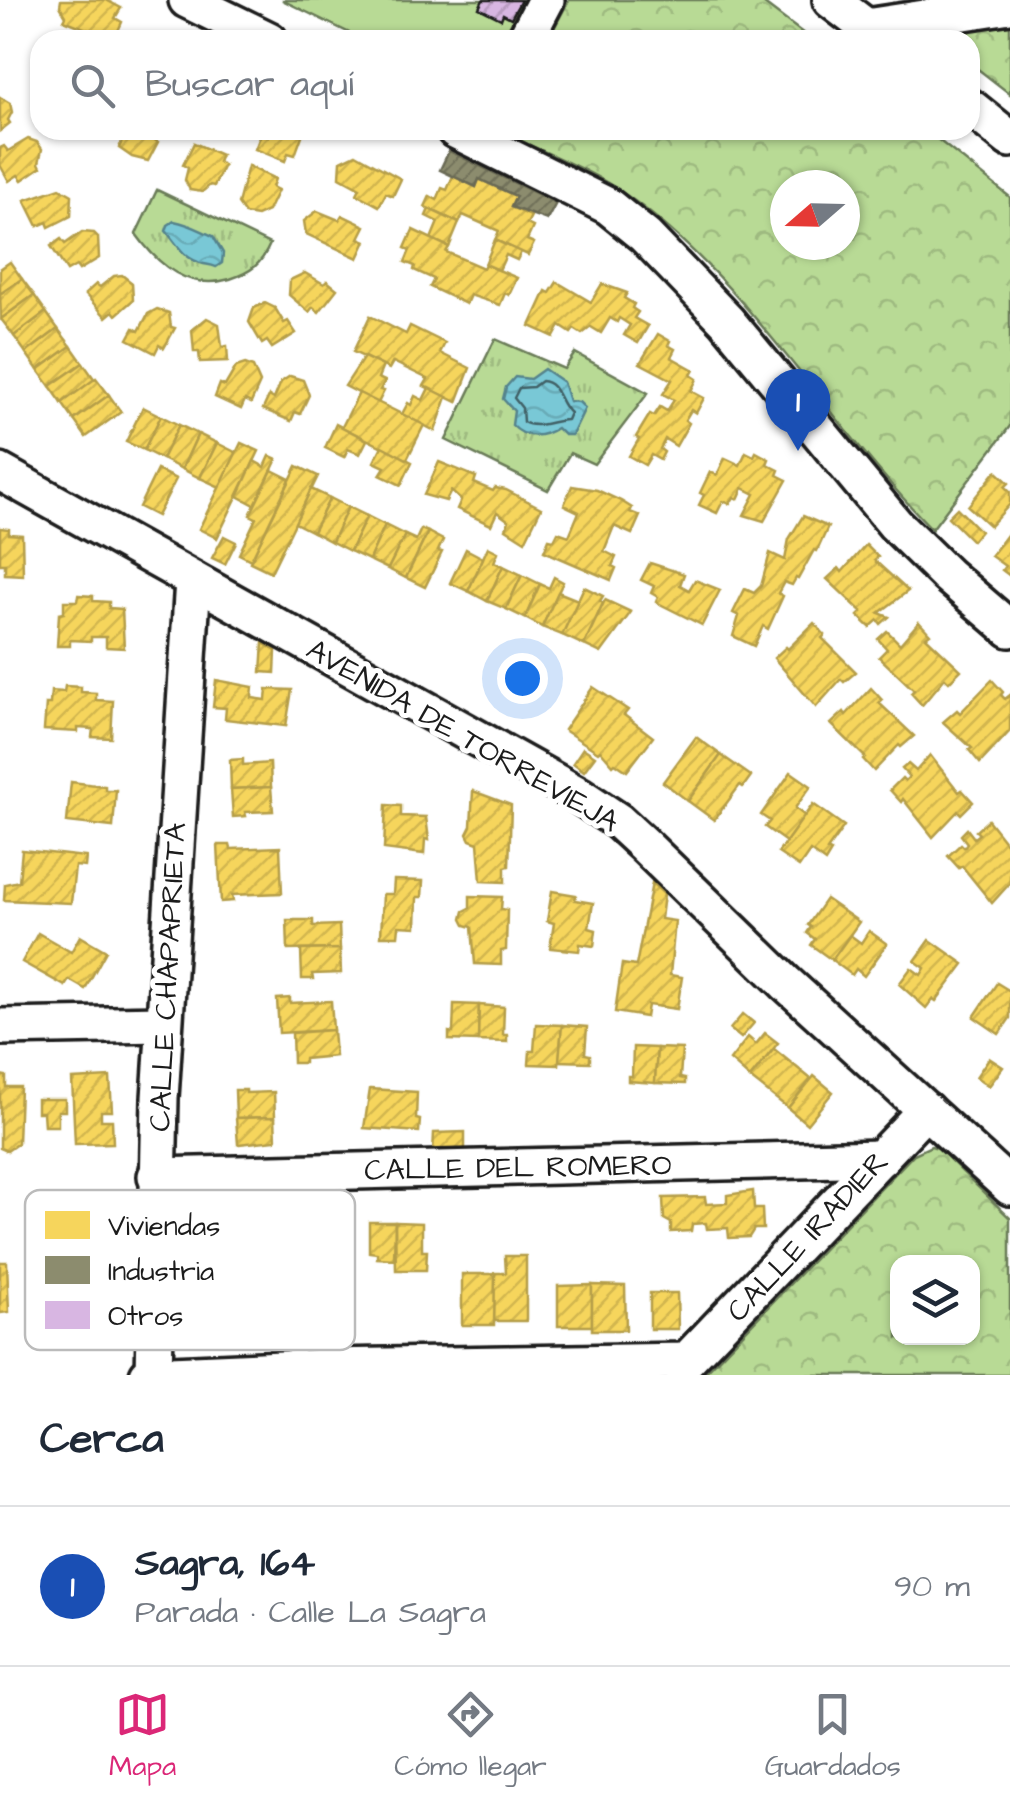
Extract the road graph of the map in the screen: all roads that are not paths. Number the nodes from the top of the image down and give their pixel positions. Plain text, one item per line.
1 (187, 0) edge
2 (546, 0) edge
3 (831, 0) edge
4 (1010, 5) edge
5 (249, 30) edge
6 (530, 30) edge
7 (870, 30) edge
8 (889, 30) edge
9 (980, 116) edge
10 (1010, 138) edge
11 (483, 140) edge
12 (0, 472) edge
13 (193, 580) junction
14 (1010, 628) edge
15 (163, 1024) junction
16 (0, 1027) edge
17 (926, 1110) junction
18 (881, 1158) junction
19 (156, 1176) junction
20 (1010, 1186) edge
21 (156, 1190) edge
22 (153, 1350) edge
23 (152, 1375) edge

1 - 5 street
2 - 6 street
3 - 7 street
4 - 8 street
9 - 10 street
11 - 14 street
12 - 13 street, AVENIDA DE TORREVIEJA
13 - 15 street, CALLE CHAPAPRIETA
13 - 17 street, AVENIDA DE TORREVIEJA
15 - 16 street
15 - 19 street, CALLE CHAPAPRIETA
17 - 18 street, CALLE IRADIER
17 - 20 street, AVENIDA DE TORREVIEJA
18 - 19 street, CALLE DEL ROMERO
18 - 23 street, CALLE IRADIER
19 - 21 street, CALLE CHAPAPRIETA
22 - 23 street, CALLE CHAPAPRIETA

